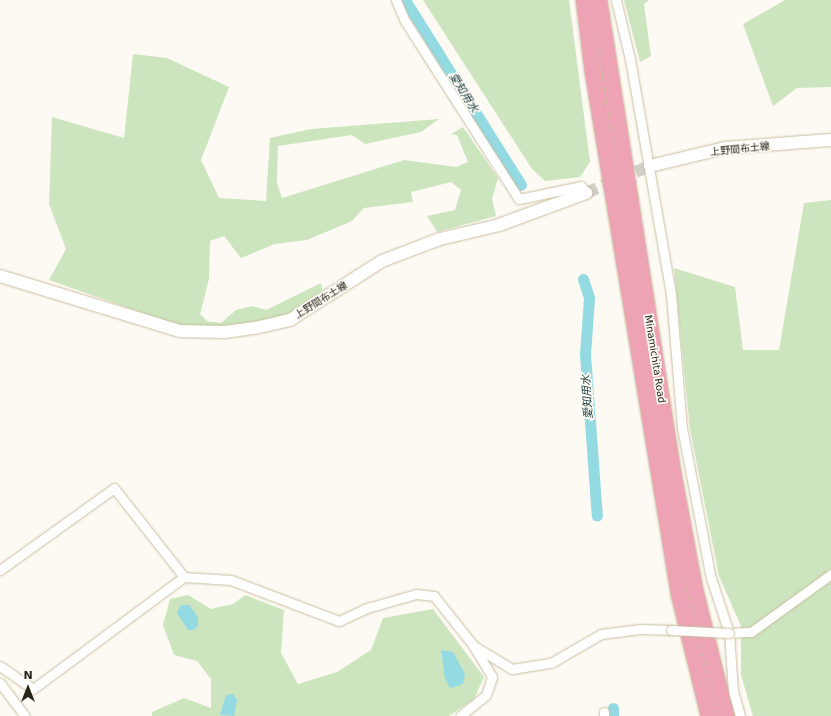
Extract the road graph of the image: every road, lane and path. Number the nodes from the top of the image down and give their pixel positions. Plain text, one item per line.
1 (396, 0) edge
2 (584, 0) edge
3 (599, 0) edge
4 (616, 0) edge
5 (831, 140) edge
6 (650, 166) junction
7 (586, 193) joint
8 (0, 276) edge
9 (0, 570) edge
10 (831, 574) edge
11 (184, 577) junction
12 (728, 632) junction
13 (473, 645) junction
14 (0, 666) edge
15 (0, 683) edge
16 (25, 716) edge
17 (460, 716) edge
18 (709, 716) edge
19 (726, 716) edge
20 (740, 716) edge

1 - 7 street
2 - 18 highway, Minamichita Road
3 - 19 highway, Minamichita Road
4 - 6 street
5 - 6 main road, 上野間布土線
6 - 12 street
7 - 8 main road, 上野間布土線
9 - 11 street
10 - 12 street
11 - 13 street
11 - 14 street
12 - 13 street, bridge
12 - 20 street
13 - 17 street
15 - 16 street

